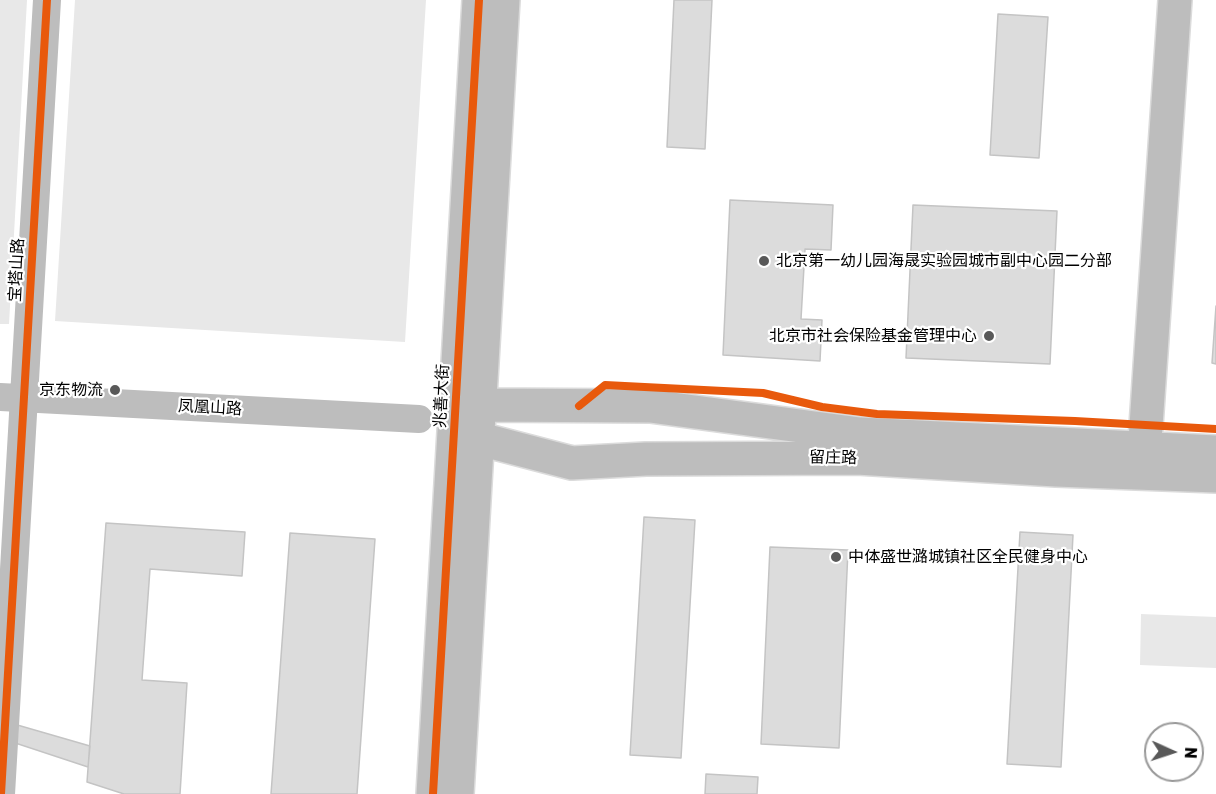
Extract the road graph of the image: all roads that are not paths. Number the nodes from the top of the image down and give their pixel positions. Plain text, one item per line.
1 (47, 0) edge
2 (479, 0) edge
3 (503, 0) edge
4 (1153, 0) edge
5 (1175, 0) edge
6 (11, 398) edge
7 (419, 419) dead end
8 (466, 422) junction
9 (1216, 452) edge
10 (1133, 460) junction
11 (1216, 476) edge
12 (2, 794) edge
13 (433, 794) edge
14 (457, 794) edge

1 - 6 street, 宝塔山路
2 - 8 main road, 兆善大街
3 - 8 main road, 兆善大街
4 - 10 main road
5 - 10 main road
6 - 7 street, 凤凰山路
6 - 12 street, 宝塔山路
8 - 10 main road, 留庄路
8 - 10 main road, 留庄路
8 - 13 main road, 兆善大街
8 - 14 main road, 兆善大街
9 - 10 main road, 留庄路
10 - 11 main road, 留庄路

